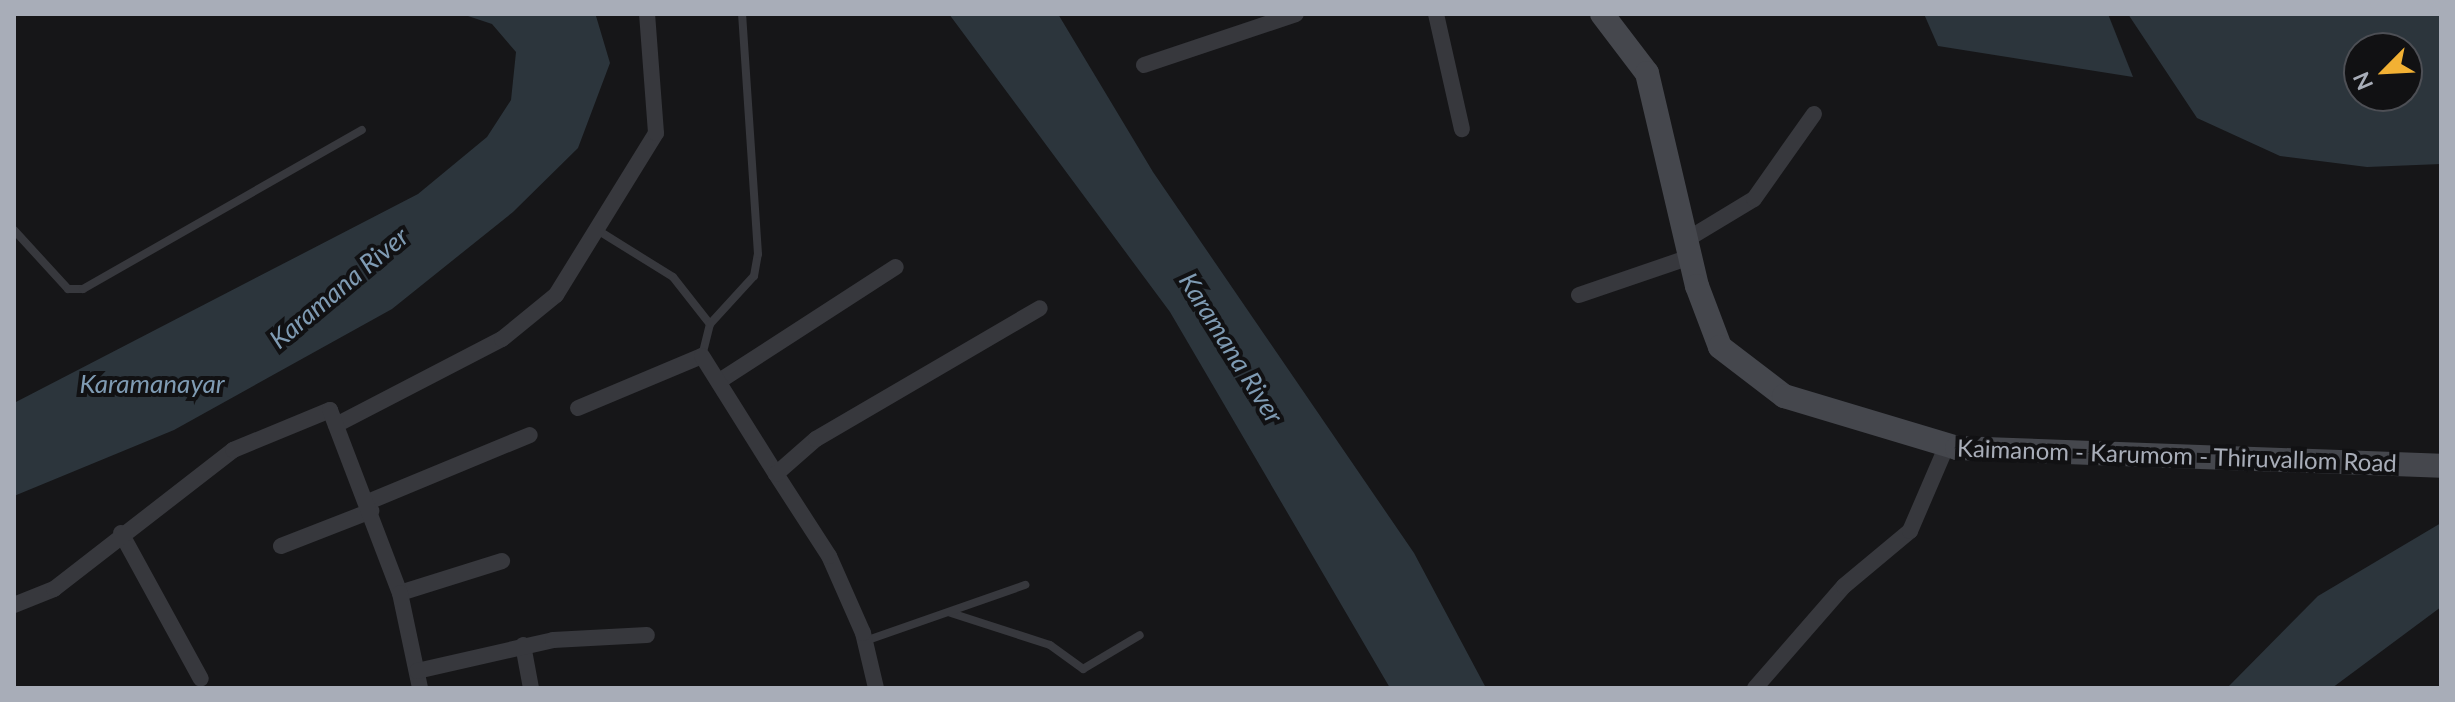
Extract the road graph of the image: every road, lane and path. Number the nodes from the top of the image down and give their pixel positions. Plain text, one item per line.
1 (647, 14) edge
2 (742, 14) edge
3 (1296, 14) edge
4 (1436, 14) edge
5 (1602, 14) edge
6 (1144, 65) dead end
7 (1814, 114) dead end
8 (1462, 129) dead end
9 (362, 130) dead end
10 (14, 230) edge
11 (599, 231) junction
12 (1688, 248) junction
13 (896, 267) dead end
14 (1579, 295) dead end
15 (1040, 308) dead end
16 (710, 324) junction
17 (702, 356) junction
18 (721, 380) junction
19 (578, 408) dead end
20 (336, 425) junction
21 (530, 435) dead end
22 (1947, 445) junction
23 (2441, 466) edge
24 (776, 474) junction
25 (369, 507) junction
26 (121, 533) junction
27 (281, 546) dead end
28 (502, 561) dead end
29 (1025, 585) dead end
30 (400, 593) junction
31 (14, 605) edge
32 (951, 613) junction
33 (647, 635) dead end
34 (1140, 635) dead end
35 (865, 641) junction
36 (523, 645) junction
37 (417, 671) junction
38 (201, 679) dead end
39 (420, 688) edge
40 (531, 688) edge
41 (876, 688) edge
42 (1755, 688) edge

1 - 11 street
2 - 16 lane
3 - 6 street
4 - 8 street
5 - 12 main road, Kaimanom - Karumom - Thiruvallom Road
7 - 12 street
9 - 10 lane
11 - 16 lane
11 - 20 street
12 - 14 street
12 - 22 main road, Kaimanom - Karumom - Thiruvallom Road
13 - 18 street
15 - 24 street
16 - 17 lane
17 - 18 street
17 - 19 street
18 - 24 street
20 - 25 street
20 - 26 street
21 - 25 street
22 - 23 main road, Kaimanom - Karumom - Thiruvallom Road
22 - 42 street
24 - 35 street
25 - 27 street
25 - 30 street
26 - 31 street
26 - 38 street
28 - 30 street
29 - 32 lane
30 - 37 street
32 - 34 lane
32 - 35 lane
33 - 36 street
35 - 41 street
36 - 37 street
36 - 40 street
37 - 39 street

